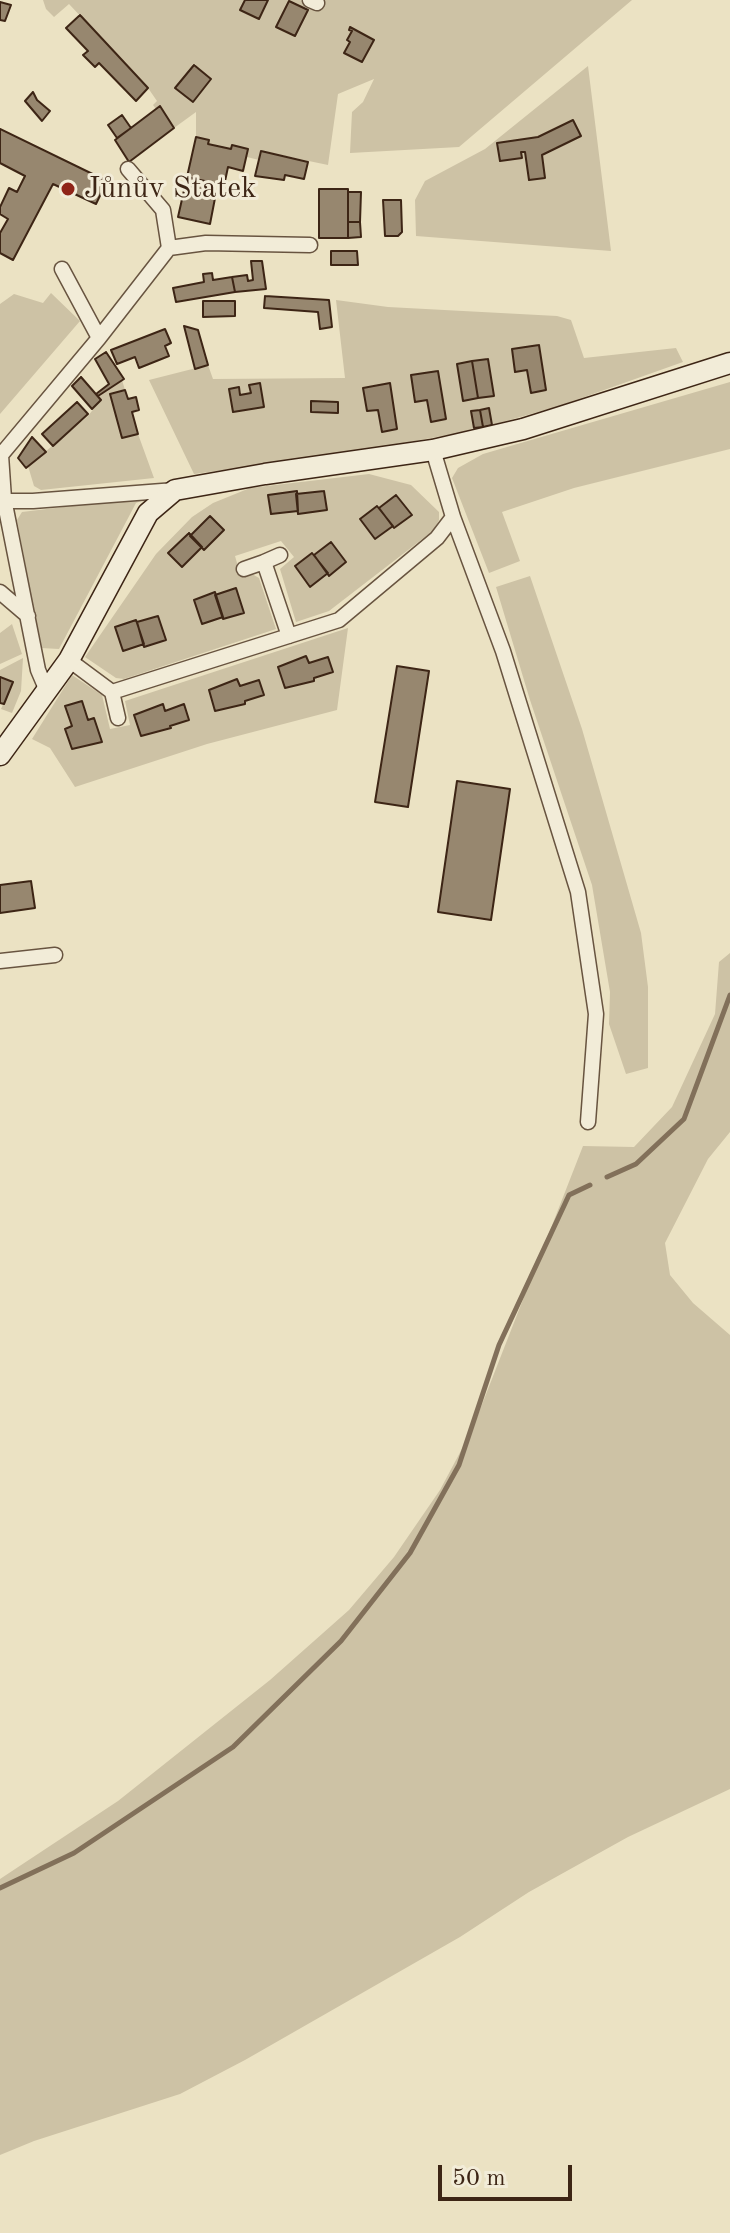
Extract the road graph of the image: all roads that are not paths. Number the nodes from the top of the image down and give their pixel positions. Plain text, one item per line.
1 (128, 169) dead end
2 (310, 245) dead end
3 (169, 248) junction
4 (62, 269) dead end
5 (99, 338) junction
6 (730, 363) edge
7 (433, 450) junction
8 (175, 490) junction
9 (2, 500) edge
10 (453, 517) junction
11 (280, 555) dead end
12 (264, 562) junction
13 (244, 569) dead end
14 (0, 592) edge
15 (28, 616) junction
16 (289, 636) junction
17 (77, 666) dead end
18 (47, 691) junction
19 (112, 692) junction
20 (118, 718) dead end
21 (0, 755) edge
22 (55, 955) dead end
23 (0, 961) edge
24 (588, 1122) dead end

1 - 3 street
2 - 3 street
3 - 5 street
4 - 5 street
5 - 9 street
6 - 7 street
7 - 8 street
7 - 10 street
8 - 9 street
8 - 18 street
9 - 15 street
10 - 16 street
10 - 24 street
11 - 12 street
12 - 13 street
12 - 16 street
14 - 15 street
15 - 18 street
16 - 19 street
17 - 19 street
18 - 21 street
19 - 20 street
22 - 23 street

